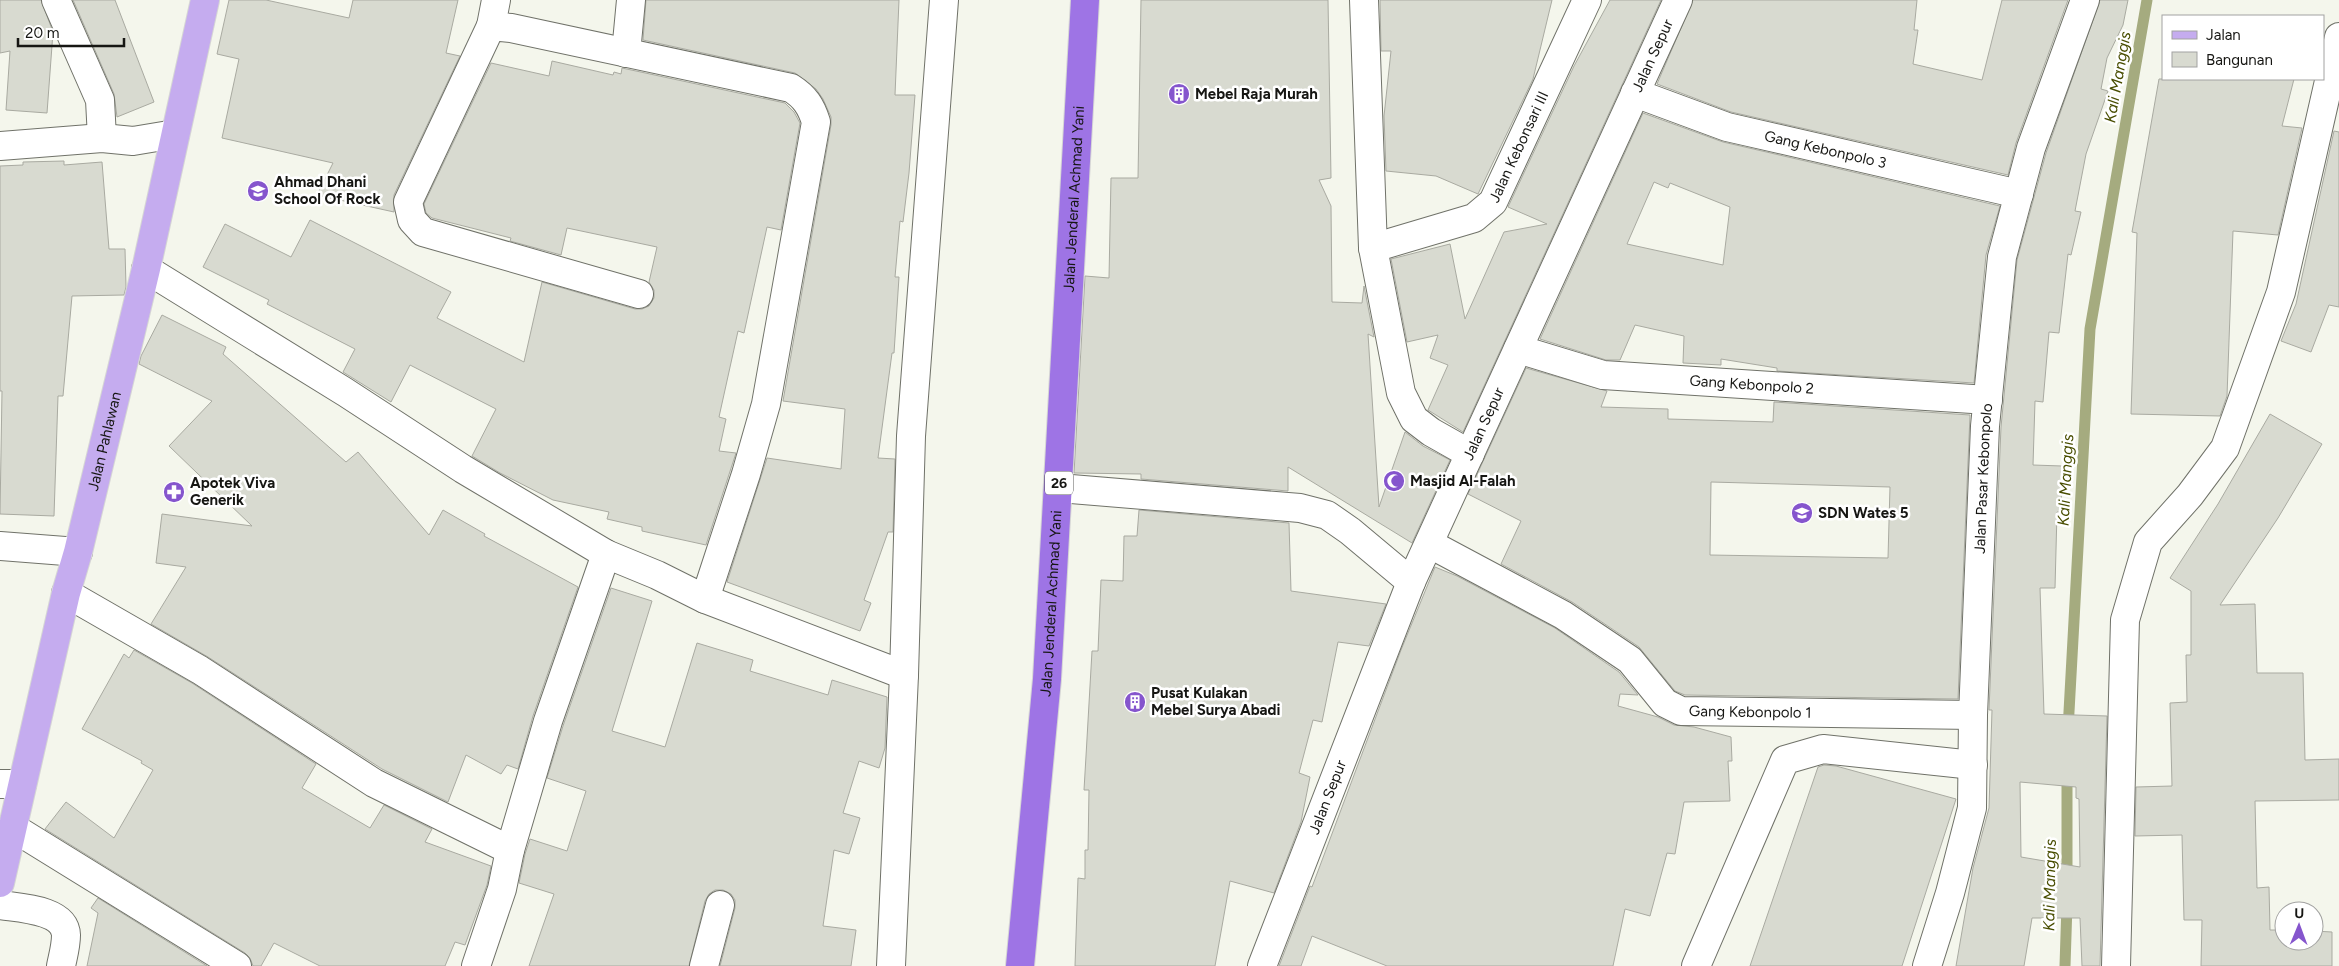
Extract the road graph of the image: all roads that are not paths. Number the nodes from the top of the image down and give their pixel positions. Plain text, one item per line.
1 (56, 0) edge
2 (205, 0) edge
3 (631, 0) edge
4 (944, 0) edge
5 (1085, 0) edge
6 (1364, 0) edge
7 (1587, 0) edge
8 (1678, 0) edge
9 (2085, 0) edge
10 (493, 13) edge
11 (2339, 38) edge
12 (626, 52) junction
13 (1636, 93) junction
14 (175, 134) junction
15 (102, 138) junction
16 (0, 146) edge
17 (2019, 194) junction
18 (1373, 248) junction
19 (146, 269) junction
20 (639, 294) dead end
21 (1518, 349) junction
22 (1988, 400) junction
23 (1470, 454) junction
24 (1059, 488) junction
25 (1430, 544) junction
26 (0, 546) edge
27 (78, 552) junction
28 (606, 554) junction
29 (1411, 582) junction
30 (66, 593) junction
31 (705, 599) junction
32 (904, 675) junction
33 (1973, 714) junction
34 (1973, 765) junction
35 (11, 784) edge
36 (12, 827) junction
37 (510, 850) junction
38 (0, 883) edge
39 (0, 905) edge
40 (720, 905) dead end
41 (60, 966) edge
42 (237, 966) edge
43 (476, 966) edge
44 (704, 966) edge
45 (891, 966) edge
46 (1020, 966) edge
47 (1262, 966) edge
48 (1696, 966) edge
49 (1927, 966) edge
50 (2116, 966) edge

1 - 15 street
2 - 14 main road, Jalan Pahlawan
3 - 12 street
4 - 32 street
5 - 24 highway, Jalan Jenderal Achmad Yani / 26
6 - 18 street
7 - 18 street, Jalan Kebonsari III
8 - 13 street, Jalan Sepur
9 - 17 street, Jalan Pasar Kebonpolo
10 - 12 street
10 - 20 street
11 - 50 street
12 - 31 street
13 - 17 street, Gang Kebonpolo 3
13 - 21 street, Jalan Sepur
14 - 15 street
14 - 19 main road, Jalan Pahlawan
15 - 16 street
17 - 22 street, Jalan Pasar Kebonpolo
18 - 23 street
19 - 27 main road, Jalan Pahlawan
19 - 28 street
21 - 22 street, Gang Kebonpolo 2
21 - 23 street, Jalan Sepur
22 - 33 street, Jalan Pasar Kebonpolo
23 - 25 street, Jalan Sepur
24 - 29 street
24 - 46 highway, Jalan Jenderal Achmad Yani / 26
25 - 29 street, Jalan Sepur
25 - 33 street, Gang Kebonpolo 1
26 - 27 street
27 - 30 main road, Jalan Pahlawan
28 - 31 street
28 - 37 street
29 - 47 street, Jalan Sepur
30 - 35 main road, Jalan Pahlawan
30 - 37 street
31 - 32 street
32 - 45 street
33 - 34 street, Jalan Pasar Kebonpolo
34 - 48 street
34 - 49 street, Jalan Pasar Kebonpolo
35 - 36 main road, Jalan Pahlawan
36 - 38 main road, Jalan Pahlawan
36 - 42 street
37 - 43 street
39 - 41 street
40 - 44 street

